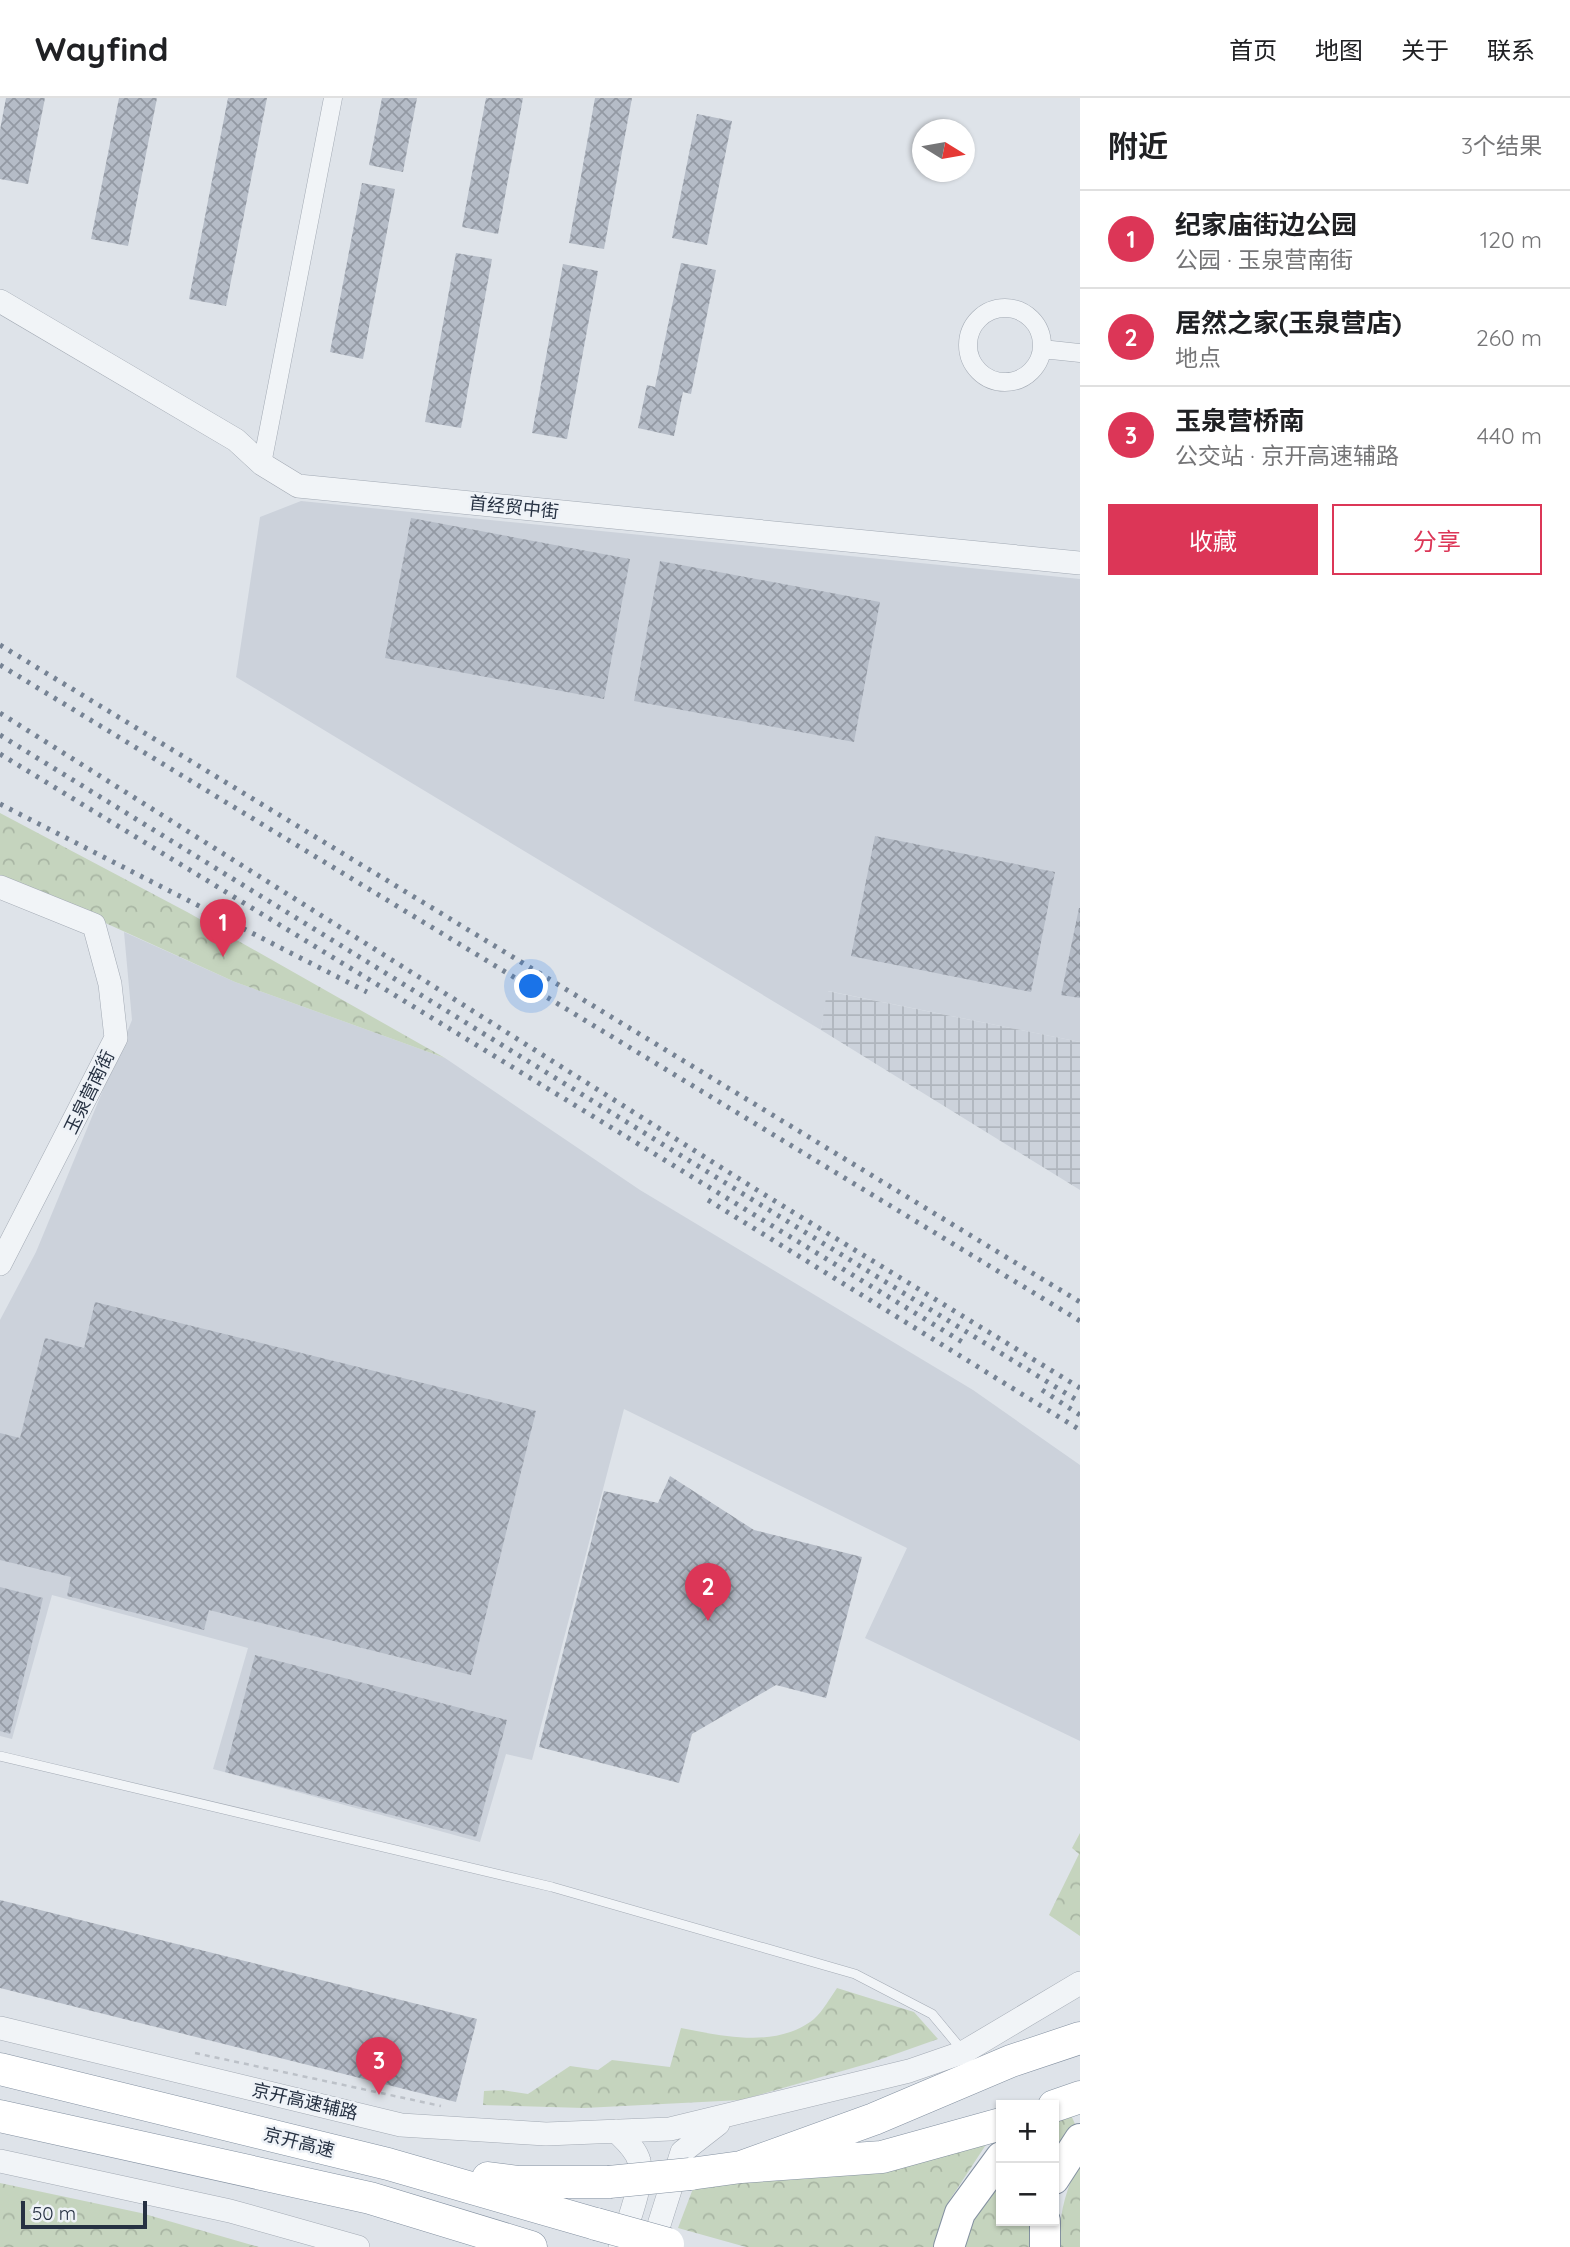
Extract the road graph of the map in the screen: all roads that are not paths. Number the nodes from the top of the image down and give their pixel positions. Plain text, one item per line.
1 (333, 98) edge
2 (0, 301) edge
3 (1042, 349) junction
4 (1080, 353) edge
5 (262, 464) junction
6 (1080, 563) edge
7 (0, 887) edge
8 (0, 1264) edge
9 (0, 1756) edge
10 (1080, 1983) edge
11 (0, 2028) edge
12 (1080, 2038) edge
13 (964, 2052) junction
14 (0, 2069) edge
15 (1080, 2099) edge
16 (1059, 2105) edge
17 (1059, 2112) edge
18 (736, 2114) junction
19 (0, 2116) edge
20 (996, 2125) edge
21 (616, 2131) junction
22 (1080, 2139) edge
23 (0, 2161) edge
24 (997, 2163) edge
25 (388, 2164) junction
26 (741, 2167) junction
27 (1059, 2171) edge
28 (1045, 2226) edge
29 (666, 2246) edge
30 (358, 2247) edge
31 (531, 2247) edge
32 (620, 2247) edge
33 (949, 2247) edge
34 (1045, 2247) edge

1 - 5 street
2 - 5 street, 首经贸中街
3 - 3 street
3 - 4 street
5 - 6 street, 首经贸中街
7 - 8 street, 玉泉营南街
9 - 13 lane
10 - 13 street, 京开高速辅路
11 - 21 street, 京开高速辅路
12 - 26 highway
13 - 18 street, 京开高速辅路
14 - 25 highway, 京开高速
15 - 16 highway
15 - 17 highway
18 - 21 street, 京开高速辅路
18 - 29 street
19 - 31 highway
20 - 26 highway
21 - 32 street
22 - 27 highway
23 - 30 street
24 - 33 highway
25 - 26 highway, bridge
25 - 29 highway, 京开高速, bridge
28 - 34 highway

